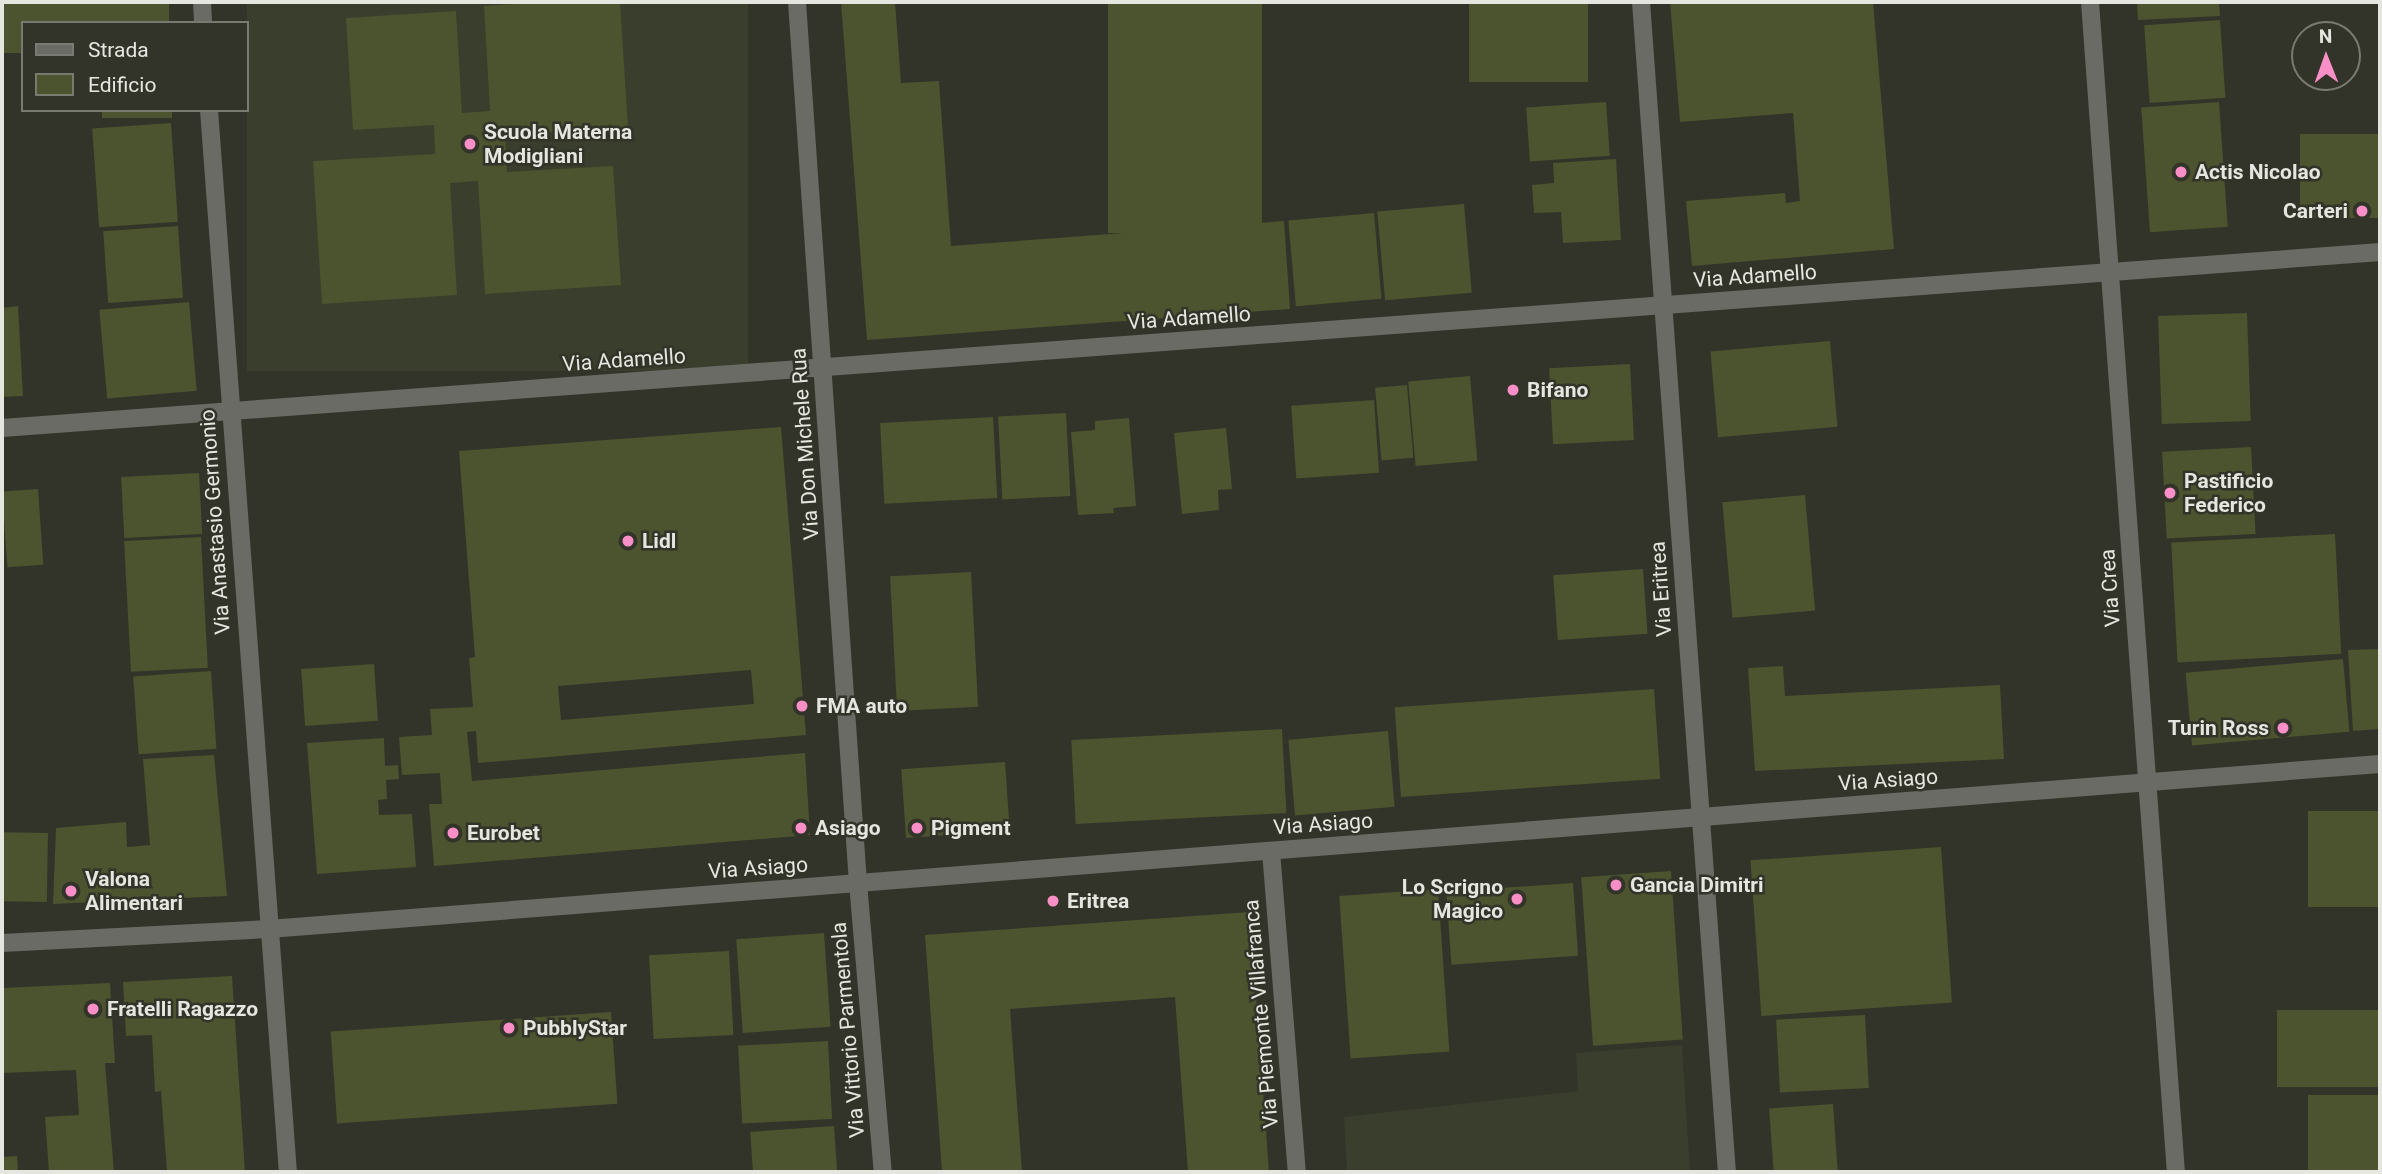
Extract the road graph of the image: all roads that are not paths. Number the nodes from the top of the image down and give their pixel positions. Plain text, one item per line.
1 (202, 2) edge
2 (797, 2) edge
3 (1641, 2) edge
4 (2090, 2) edge
5 (203, 21) edge
6 (209, 112) edge
7 (2380, 252) edge
8 (2112, 272) junction
9 (1663, 305) junction
10 (823, 368) junction
11 (229, 411) junction
12 (2, 428) edge
13 (2380, 764) edge
14 (2146, 783) junction
15 (1701, 817) junction
16 (1271, 851) junction
17 (858, 883) junction
18 (269, 929) junction
19 (2, 943) edge
20 (288, 1172) edge
21 (883, 1172) edge
22 (1297, 1172) edge
23 (1727, 1172) edge
24 (2176, 1172) edge

1 - 5 street
2 - 10 street, Via Don Michele Rua
3 - 9 street, Via Eritrea
4 - 8 street, Via Crea
6 - 11 street, Via Anastasio Germonio
7 - 8 street, Via Adamello
8 - 9 street, Via Adamello
8 - 14 street, Via Crea
9 - 10 street, Via Adamello
9 - 15 street, Via Eritrea
10 - 11 street, Via Adamello
10 - 17 street, Via Don Michele Rua
11 - 12 street, Via Adamello
11 - 18 street, Via Anastasio Germonio
13 - 14 street, Via Asiago
14 - 15 street, Via Asiago
14 - 24 street, Via Crea
15 - 16 street, Via Asiago
15 - 23 street, Via Eritrea
16 - 17 street, Via Asiago
16 - 22 street, Via Piemonte Villafranca
17 - 18 street, Via Asiago
17 - 21 street, Via Vittorio Parmentola
18 - 19 street, Via Asiago
18 - 20 street

